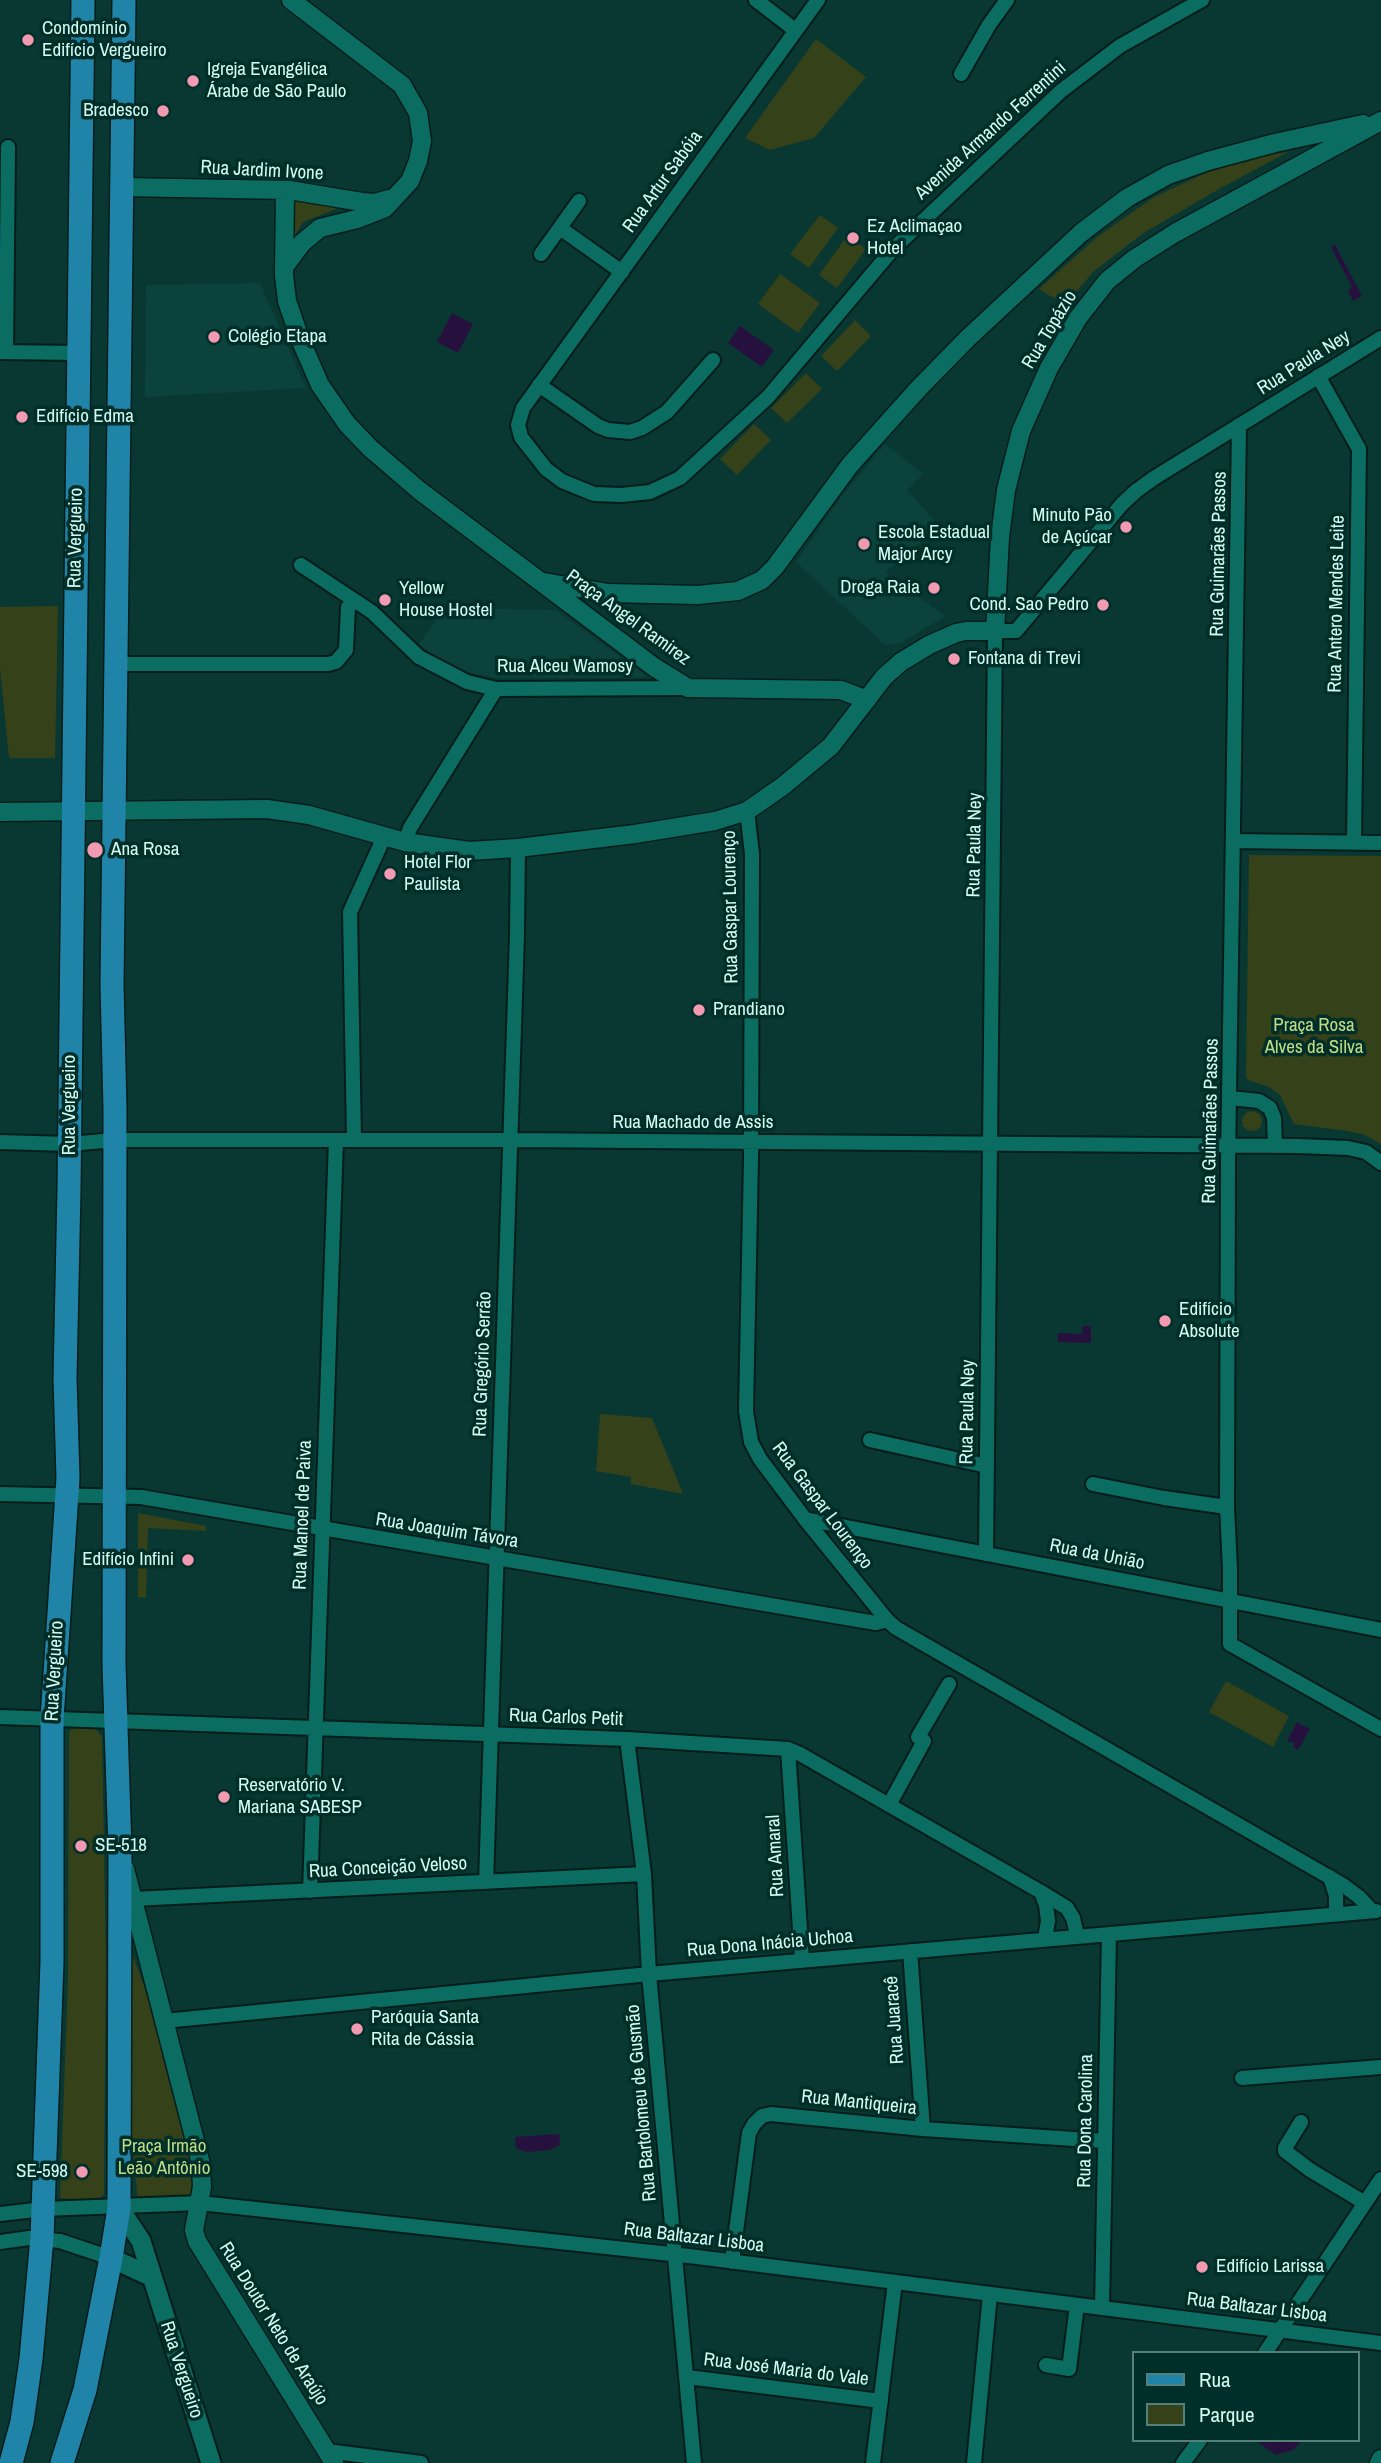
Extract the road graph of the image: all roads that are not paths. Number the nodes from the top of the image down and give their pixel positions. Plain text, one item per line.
1 (83, 0) edge
2 (124, 0) edge
3 (291, 0) edge
4 (756, 0) edge
5 (818, 0) edge
6 (1007, 0) edge
7 (1202, 0) edge
8 (309, 5) edge
9 (796, 30) junction
10 (961, 74) dead end
11 (1381, 121) edge
12 (1292, 140) junction
13 (8, 147) dead end
14 (1297, 167) junction
15 (121, 187) junction
16 (285, 190) junction
17 (398, 196) junction
18 (579, 201) dead end
19 (3, 210) edge
20 (560, 228) junction
21 (541, 254) dead end
22 (284, 267) junction
23 (622, 272) junction
24 (1381, 338) edge
25 (3, 352) edge
26 (79, 353) junction
27 (713, 360) dead end
28 (1318, 376) junction
29 (539, 385) junction
30 (1239, 425) junction
31 (301, 565) dead end
32 (544, 582) junction
33 (355, 601) junction
34 (995, 631) junction
35 (116, 664) junction
36 (688, 688) junction
37 (496, 689) junction
38 (867, 700) junction
39 (72, 811) junction
40 (114, 811) junction
41 (747, 811) junction
42 (0, 812) edge
43 (384, 837) junction
44 (1233, 841) junction
45 (405, 842) junction
46 (1354, 842) junction
47 (1381, 843) edge
48 (518, 848) junction
49 (1230, 1098) junction
50 (115, 1140) junction
51 (336, 1140) junction
52 (354, 1140) junction
53 (509, 1140) junction
54 (0, 1142) edge
55 (750, 1142) junction
56 (69, 1144) junction
57 (990, 1144) junction
58 (1228, 1146) junction
59 (1275, 1146) junction
60 (1381, 1163) edge
61 (870, 1440) dead end
62 (987, 1466) junction
63 (1093, 1484) dead end
64 (0, 1494) edge
65 (67, 1495) junction
66 (114, 1497) junction
67 (1227, 1507) junction
68 (805, 1519) junction
69 (322, 1530) junction
70 (986, 1554) junction
71 (497, 1558) junction
72 (1230, 1600) junction
73 (887, 1620) junction
74 (1381, 1630) edge
75 (949, 1684) dead end
76 (0, 1717) edge
77 (52, 1719) junction
78 (116, 1720) junction
79 (315, 1727) junction
80 (1381, 1730) edge
81 (491, 1734) junction
82 (627, 1739) junction
83 (788, 1749) junction
84 (889, 1805) junction
85 (120, 1850) junction
86 (644, 1874) junction
87 (1329, 1877) junction
88 (486, 1882) junction
89 (310, 1891) junction
90 (1041, 1892) junction
91 (133, 1899) junction
92 (1376, 1911) edge
93 (1336, 1914) junction
94 (1109, 1934) junction
95 (1077, 1935) junction
96 (1045, 1938) junction
97 (910, 1951) junction
98 (802, 1960) junction
99 (649, 1974) junction
100 (163, 2021) junction
101 (1381, 2067) edge
102 (1242, 2078) dead end
103 (1301, 2122) dead end
104 (923, 2129) junction
105 (1104, 2141) junction
106 (1381, 2179) edge
107 (200, 2203) junction
108 (1366, 2203) junction
109 (119, 2208) junction
110 (43, 2209) junction
111 (0, 2214) edge
112 (42, 2238) junction
113 (0, 2242) edge
114 (675, 2255) junction
115 (111, 2258) junction
116 (732, 2262) junction
117 (152, 2277) junction
118 (895, 2282) junction
119 (990, 2294) junction
120 (1077, 2305) junction
121 (1102, 2308) junction
122 (1281, 2331) junction
123 (1381, 2343) edge
124 (1266, 2351) edge
125 (1046, 2365) dead end
126 (687, 2377) junction
127 (881, 2401) junction
128 (1199, 2442) edge
129 (330, 2457) edge
130 (11, 2463) edge
131 (62, 2463) edge
132 (211, 2463) edge
133 (421, 2463) edge
134 (694, 2463) edge
135 (873, 2463) edge
136 (974, 2463) edge
137 (1183, 2463) edge

1 - 26 main road, Rua Vergueiro
2 - 15 main road
3 - 8 street
4 - 9 street
5 - 9 street, Rua Artur Sabóia
6 - 10 street
7 - 29 street, Avenida Armando Ferrentini
8 - 17 street
9 - 23 street, Rua Artur Sabóia
11 - 12 street
11 - 14 street, Rua Topázio
12 - 14 street
12 - 32 street
13 - 19 street
14 - 34 street, Rua Topázio
15 - 16 street, Rua Jardim Ivone
15 - 35 main road
16 - 17 street, Rua Jardim Ivone
16 - 22 street, Praça Angel Ramirez
17 - 22 street
18 - 20 street
19 - 25 street
20 - 21 street
20 - 23 street
22 - 32 street, Praça Angel Ramirez
23 - 29 street, Rua Artur Sabóia
24 - 28 street, Rua Paula Ney
25 - 26 street
26 - 39 main road, Rua Vergueiro
27 - 29 street
28 - 30 street, Rua Paula Ney
28 - 46 street, Rua Antero Mendes Leite
30 - 34 street, Rua Paula Ney
30 - 44 street, Rua Guimarães Passos
31 - 33 street, Rua Alceu Wamosy
32 - 36 street, Praça Angel Ramirez
33 - 35 street
33 - 37 street, Rua Alceu Wamosy
34 - 38 street
34 - 57 street, Rua Paula Ney
35 - 40 main road
36 - 37 street, Rua Alceu Wamosy
36 - 38 street, Rua Alceu Wamosy
37 - 45 street
38 - 41 street
39 - 40 street
39 - 42 street
39 - 56 main road, Rua Vergueiro
40 - 43 street
40 - 50 main road
41 - 48 street
41 - 55 street, Rua Gaspar Lourenço
43 - 45 street
43 - 52 street
44 - 46 street
44 - 49 street, Rua Guimarães Passos
45 - 48 street
46 - 47 street
48 - 53 street, Rua Gregório Serrão
49 - 58 street, Rua Guimarães Passos
49 - 59 street
50 - 51 street, Rua Machado de Assis
50 - 56 street, Rua Machado de Assis
50 - 66 main road
51 - 52 street, Rua Machado de Assis
51 - 69 street, Rua Manoel de Paiva
52 - 53 street, Rua Machado de Assis
53 - 55 street, Rua Machado de Assis
53 - 71 street, Rua Gregório Serrão
54 - 56 street, Rua Machado de Assis
55 - 57 street, Rua Machado de Assis
55 - 68 street, Rua Gaspar Lourenço
56 - 65 main road, Rua Vergueiro
57 - 58 street, Rua Machado de Assis
57 - 62 street, Rua Paula Ney
58 - 59 street, Rua Machado de Assis
58 - 67 street, Rua Guimarães Passos
59 - 60 street, Rua Machado de Assis
61 - 62 street
62 - 70 street, Rua Paula Ney
63 - 67 street
64 - 65 street, Rua Joaquim Távora
65 - 66 street, Rua Joaquim Távora
65 - 77 main road, Rua Vergueiro
66 - 69 street, Rua Joaquim Távora
66 - 78 main road
67 - 72 street, Rua Guimarães Passos
68 - 70 street, Rua da União
68 - 73 street, Rua Gaspar Lourenço
69 - 71 street, Rua Joaquim Távora
69 - 79 street, Rua Manoel de Paiva
70 - 72 street, Rua da União
71 - 73 street, Rua Joaquim Távora
71 - 81 street, Rua Gregório Serrão
72 - 74 street, Rua da União
72 - 80 street, Rua Guimarães Passos
73 - 87 street, Rua Gaspar Lourenço
75 - 84 street
76 - 77 street, Rua Carlos Petit
77 - 78 street, Rua Carlos Petit
77 - 110 main road, Rua Vergueiro
78 - 79 street, Rua Carlos Petit
78 - 85 main road
79 - 81 street, Rua Carlos Petit
79 - 89 street, Rua Manoel de Paiva
81 - 82 street, Rua Carlos Petit
81 - 88 street, Rua Gregório Serrão
82 - 83 street, Rua Carlos Petit
82 - 86 street, Rua Bartolomeu de Gusmão
83 - 84 street, Rua Carlos Petit
83 - 98 street, Rua Amaral
84 - 90 street, Rua Carlos Petit
85 - 91 street
85 - 109 main road
86 - 88 street, Rua Conceição Veloso
86 - 99 street, Rua Bartolomeu de Gusmão
87 - 92 street, Rua Gaspar Lourenço
87 - 93 street
88 - 89 street, Rua Conceição Veloso
89 - 91 street, Rua Conceição Veloso
90 - 95 street, Rua Carlos Petit
90 - 96 street
91 - 100 street
92 - 93 street, Rua Dona Inácia Uchoa
93 - 94 street, Rua Dona Inácia Uchoa
94 - 95 street, Rua Dona Inácia Uchoa
94 - 105 street, Rua Dona Carolina
95 - 96 street, Rua Dona Inácia Uchoa
96 - 97 street, Rua Dona Inácia Uchoa
97 - 98 street, Rua Dona Inácia Uchoa
97 - 104 street, Rua Juaracê
98 - 99 street, Rua Dona Inácia Uchoa
99 - 100 street, Rua Dona Inácia Uchoa
99 - 114 street, Rua Bartolomeu de Gusmão
100 - 107 street, Rua Doutor Neto de Araújo
101 - 102 street
103 - 108 street
104 - 105 street, Rua Mantiqueira
104 - 116 street, Rua Mantiqueira
105 - 121 street, Rua Dona Carolina
106 - 108 street
107 - 109 street, Rua Baltazar Lisboa
107 - 114 street, Rua Baltazar Lisboa
107 - 129 street, Rua Doutor Neto de Araújo
108 - 122 street
109 - 110 street, Rua Baltazar Lisboa
109 - 115 main road
109 - 117 main road, Rua Vergueiro
110 - 111 street, Rua Baltazar Lisboa
110 - 112 main road, Rua Vergueiro
112 - 113 street
112 - 115 street
112 - 130 main road, Rua Vergueiro
114 - 116 street, Rua Baltazar Lisboa
114 - 126 street, Rua Bartolomeu de Gusmão
115 - 117 main road
115 - 131 main road
116 - 118 street, Rua Baltazar Lisboa
117 - 132 main road, Rua Vergueiro
118 - 119 street, Rua Baltazar Lisboa
118 - 127 street
119 - 120 street, Rua Baltazar Lisboa
119 - 136 street
120 - 121 street, Rua Baltazar Lisboa
120 - 125 street
121 - 122 street, Rua Baltazar Lisboa
122 - 123 street, Rua Baltazar Lisboa
122 - 124 street
126 - 127 street, Rua José Maria do Vale
126 - 134 street, Rua Bartolomeu de Gusmão
127 - 135 street
128 - 137 street
129 - 133 street

